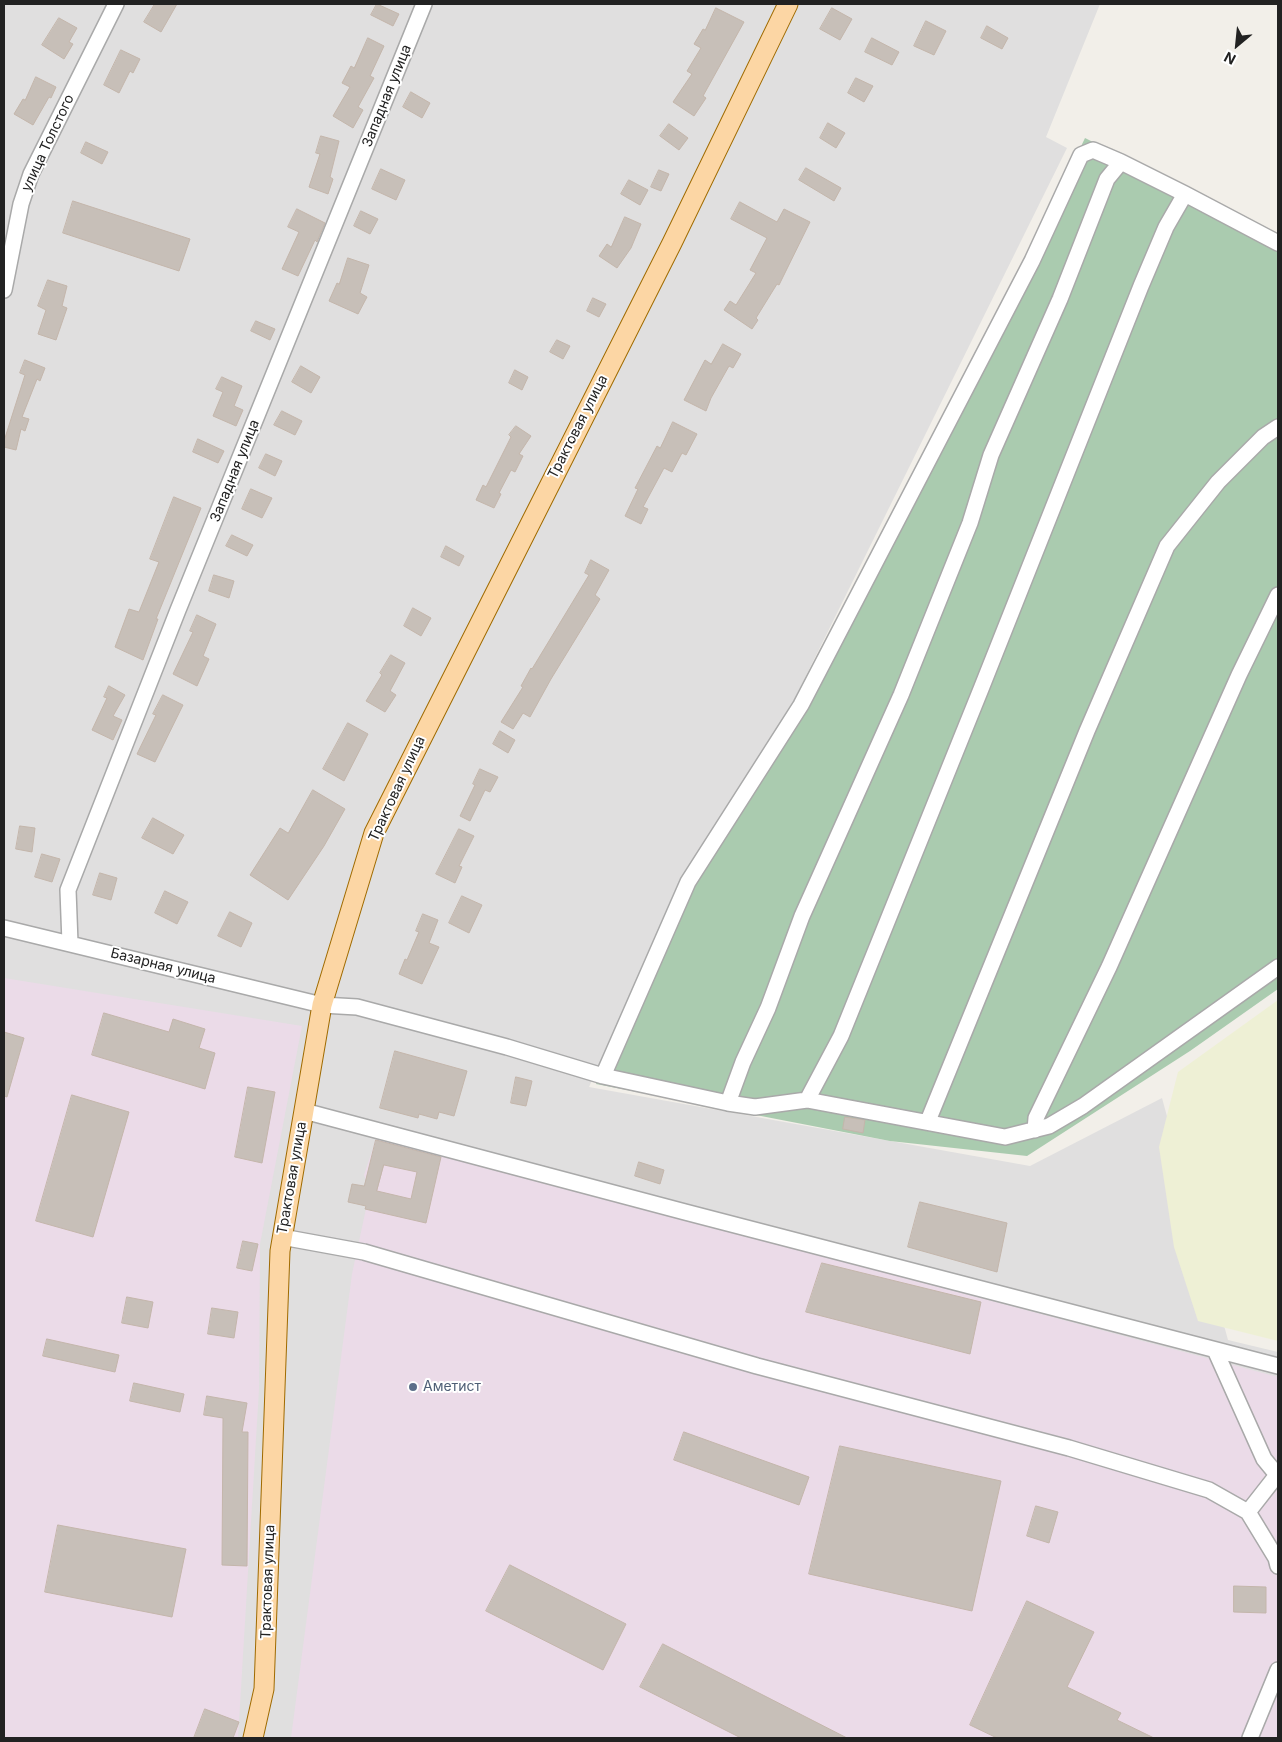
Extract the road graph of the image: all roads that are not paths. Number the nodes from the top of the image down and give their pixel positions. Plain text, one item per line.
1 (116, 4) edge
2 (424, 4) edge
3 (788, 4) edge
4 (1121, 162) junction
5 (1185, 194) junction
6 (1278, 243) edge
7 (4, 290) edge
8 (1278, 427) edge
9 (1278, 595) edge
10 (4, 928) edge
11 (70, 943) junction
12 (1278, 967) edge
13 (322, 1005) junction
14 (604, 1076) junction
15 (807, 1100) junction
16 (728, 1103) junction
17 (304, 1111) junction
18 (928, 1121) junction
19 (1035, 1130) junction
20 (282, 1237) junction
21 (1215, 1350) junction
22 (1278, 1366) edge
23 (1278, 1476) edge
24 (1248, 1512) junction
25 (1278, 1566) edge
26 (1278, 1670) edge
27 (253, 1738) edge
28 (1250, 1738) edge

1 - 7 street, улица Толстого
2 - 11 street, Западная улица
3 - 13 main road, Трактовая улица
4 - 5 street
4 - 14 street
4 - 16 street
5 - 6 street
5 - 15 street
8 - 18 street
9 - 19 street
10 - 11 street, Базарная улица
11 - 13 street, Базарная улица
12 - 19 street, Базарная улица
13 - 14 street, Базарная улица
13 - 17 main road, Трактовая улица
14 - 16 street, Базарная улица
15 - 16 street, Базарная улица
15 - 18 street, Базарная улица
17 - 20 main road, Трактовая улица
17 - 21 street
18 - 19 street, Базарная улица
20 - 24 street
20 - 27 main road, Трактовая улица
21 - 22 street
21 - 23 street
23 - 24 street
24 - 25 street
26 - 28 street

